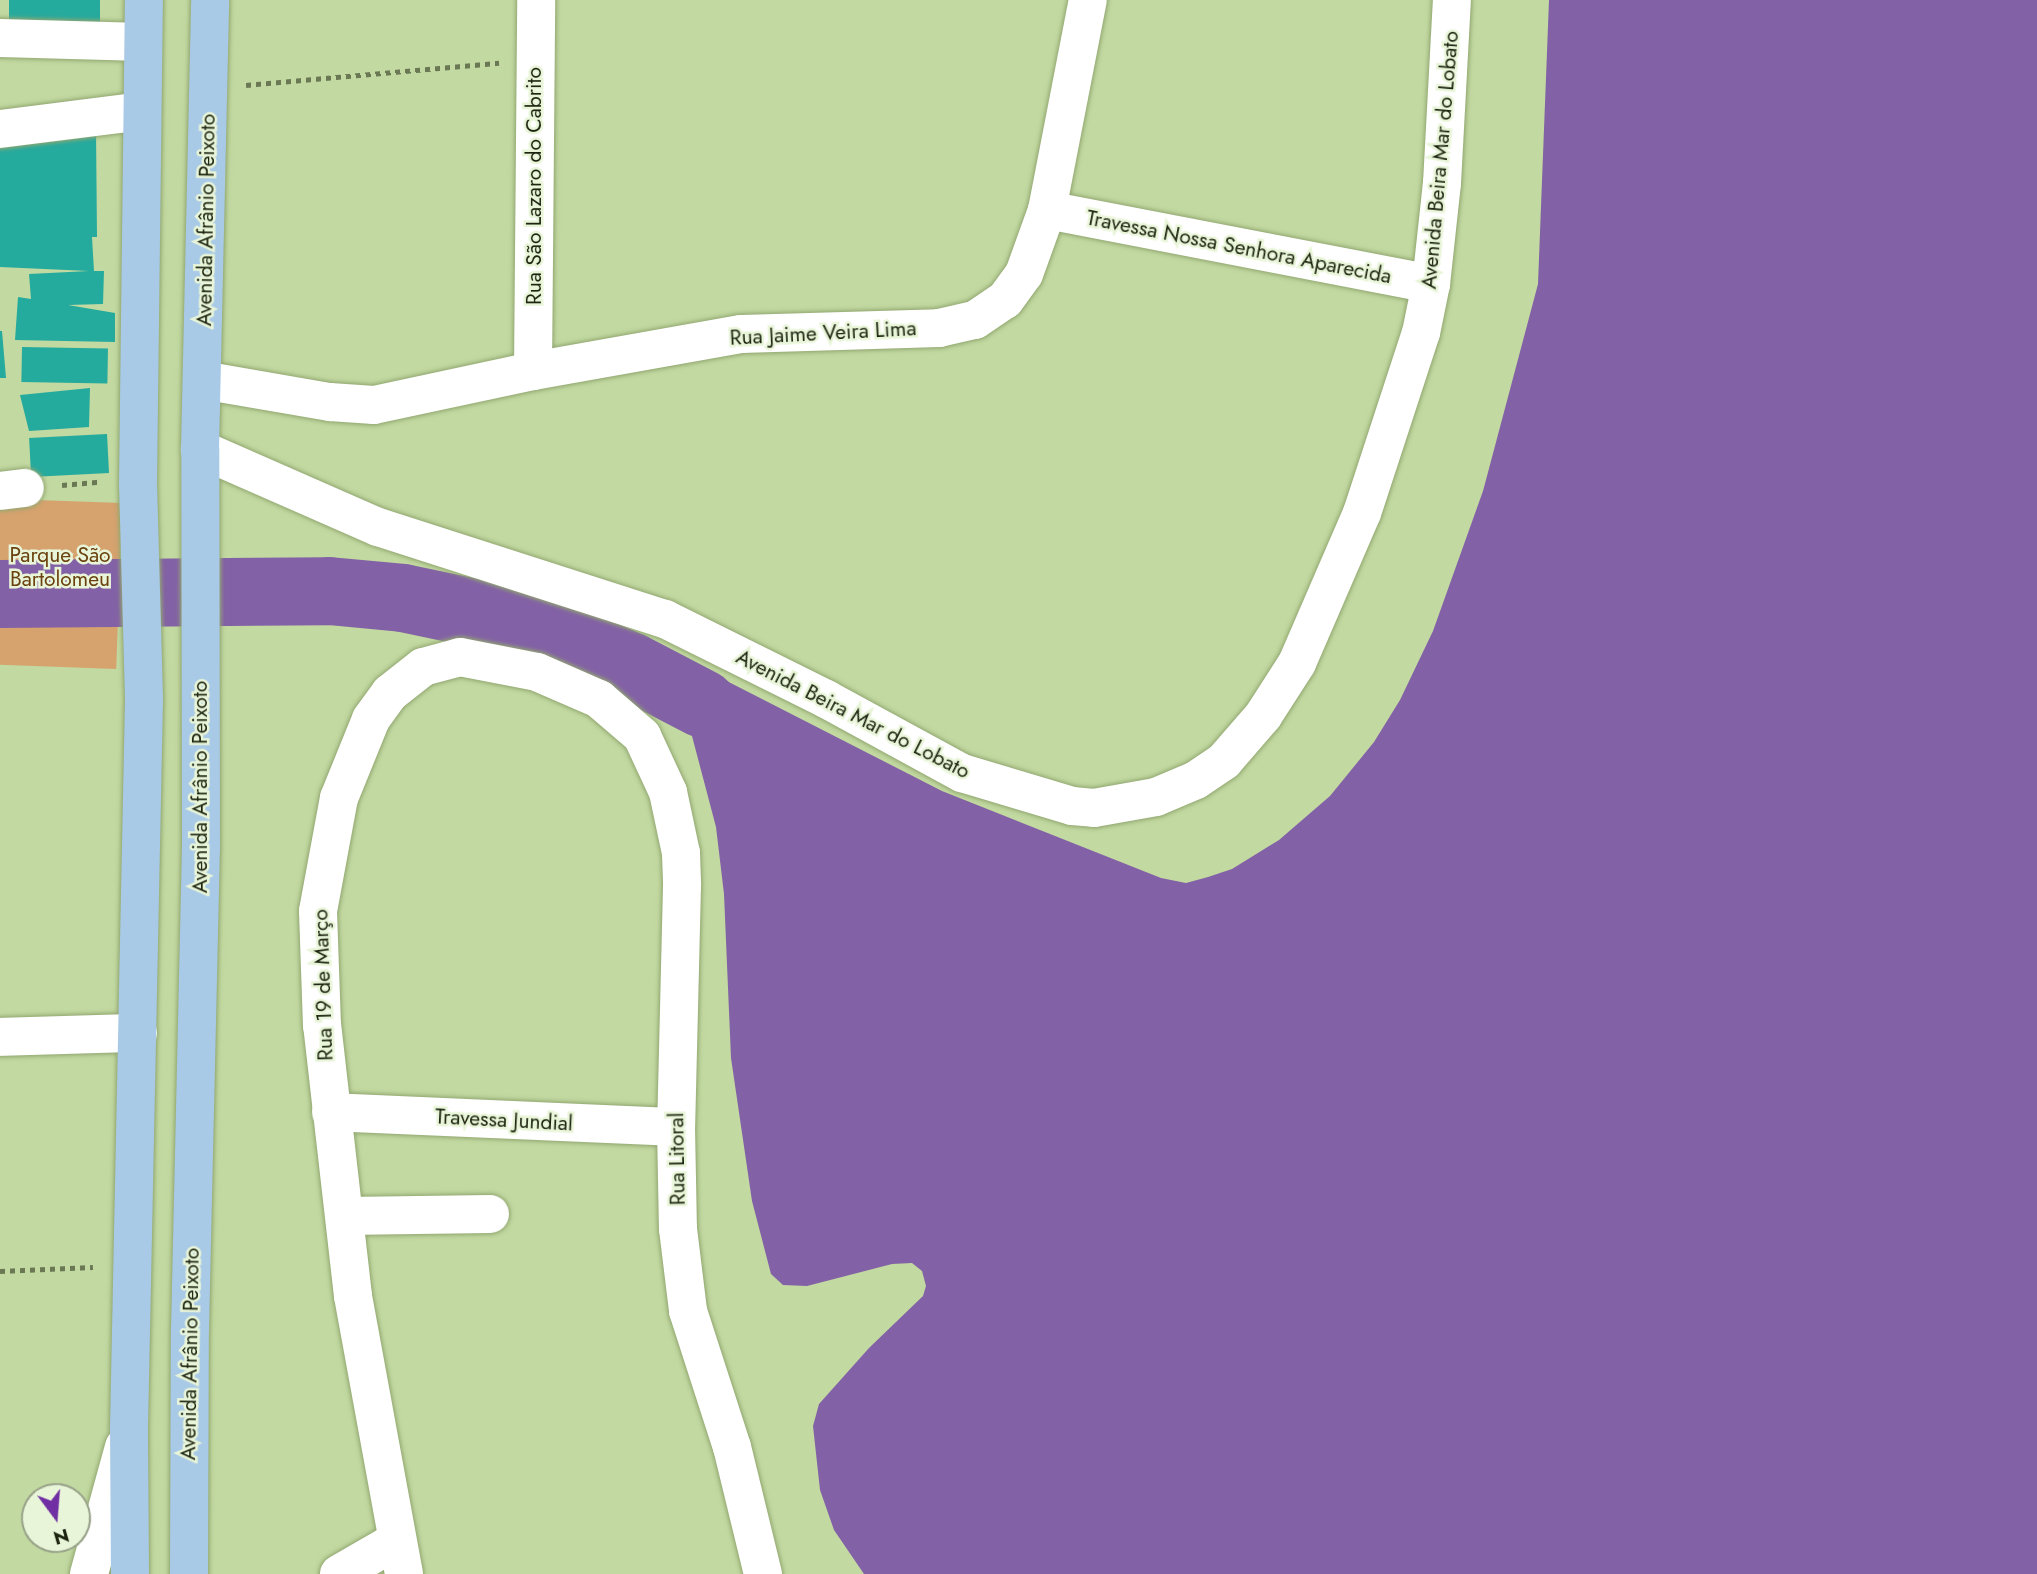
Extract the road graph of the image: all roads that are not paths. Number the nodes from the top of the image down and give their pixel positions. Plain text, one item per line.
1 (144, 0) edge
2 (210, 0) edge
3 (536, 0) edge
4 (1088, 0) edge
5 (1452, 0) edge
6 (0, 38) edge
7 (143, 42) junction
8 (142, 111) junction
9 (0, 129) edge
10 (1047, 210) junction
11 (1431, 284) junction
12 (533, 371) junction
13 (202, 380) junction
14 (200, 449) junction
15 (645, 740) joint
16 (138, 1033) junction
17 (0, 1037) edge
18 (331, 1112) junction
19 (676, 1128) junction
20 (490, 1213) dead end
21 (345, 1216) junction
22 (129, 1428) junction
23 (400, 1557) edge
24 (89, 1574) edge
25 (130, 1574) edge
26 (189, 1574) edge
27 (339, 1574) edge
28 (763, 1574) edge

1 - 7 main road
2 - 13 main road, Avenida Afrânio Peixoto
3 - 12 street, Rua São Lazaro do Cabrito
4 - 10 street, Rua Jaime Veira Lima
5 - 11 street, Avenida Beira Mar do Lobato
6 - 7 street
7 - 8 main road
8 - 9 street
8 - 16 main road
10 - 11 street, Travessa Nossa Senhora Aparecida
10 - 12 street, Rua Jaime Veira Lima
11 - 14 street, Avenida Beira Mar do Lobato
12 - 13 street, Rua Jaime Veira Lima
13 - 14 main road, Avenida Afrânio Peixoto
14 - 26 main road, Avenida Afrânio Peixoto
15 - 18 street, Rua 19 de Março
15 - 19 street, Rua Litoral
16 - 17 street
16 - 22 main road
18 - 19 street, Travessa Jundial
18 - 21 street, Rua 19 de Março
19 - 28 street, Rua Litoral
20 - 21 street
21 - 23 street, Rua 19 de Março
22 - 24 street
22 - 25 main road
23 - 27 street

